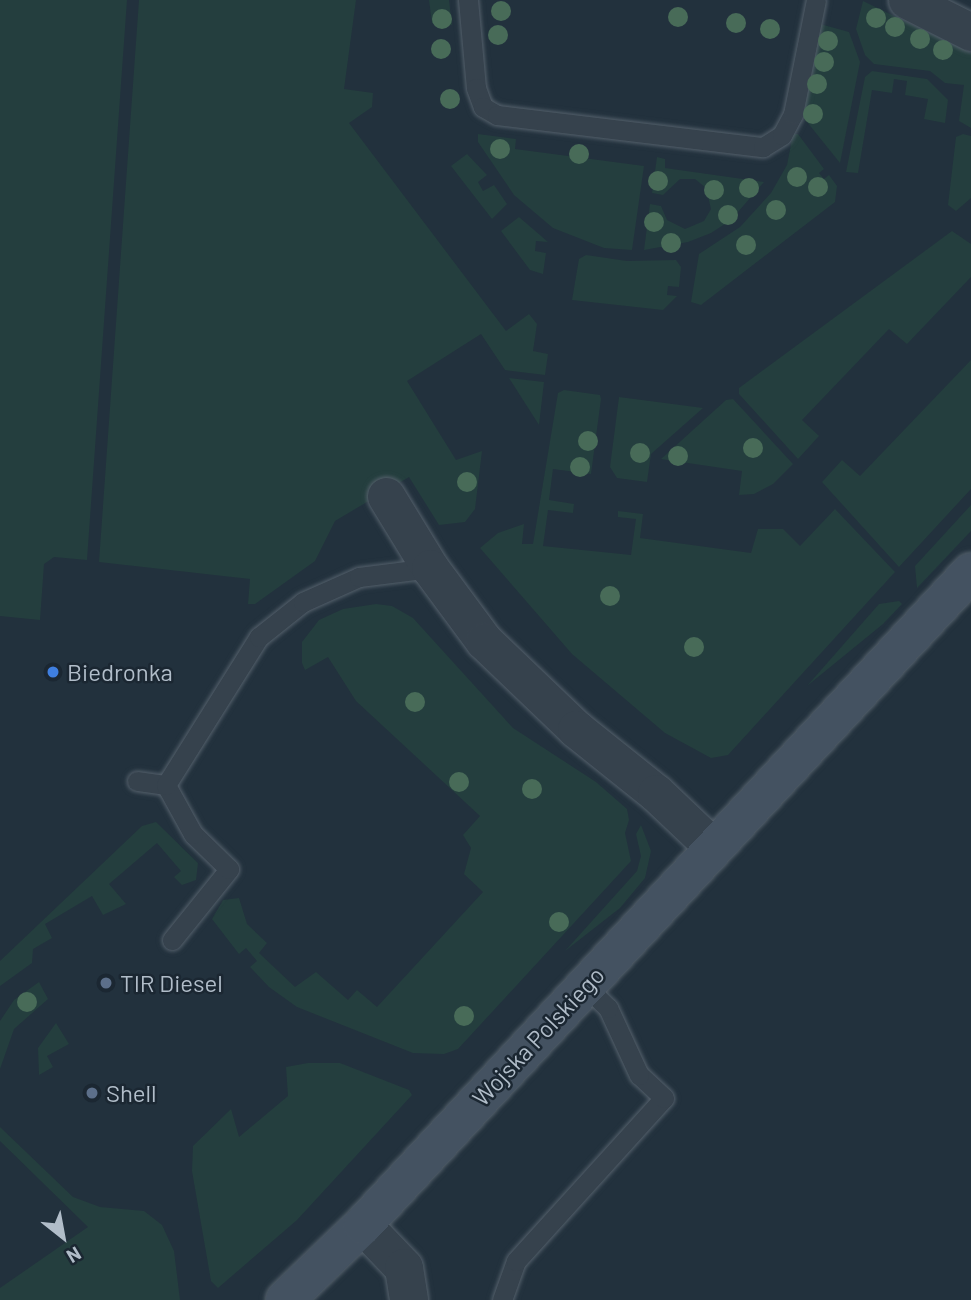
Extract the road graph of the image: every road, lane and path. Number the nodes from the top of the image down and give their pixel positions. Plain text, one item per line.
1 (468, 0) edge
2 (816, 0) edge
3 (907, 0) edge
4 (971, 33) edge
5 (387, 496) dead end
6 (430, 568) junction
7 (970, 573) edge
8 (137, 781) dead end
9 (166, 785) junction
10 (713, 846) junction
11 (172, 940) dead end
12 (585, 986) junction
13 (363, 1225) junction
14 (285, 1300) edge
15 (409, 1300) edge
16 (502, 1300) edge

1 - 2 lane
3 - 4 street
5 - 6 street
6 - 9 lane
6 - 10 street
7 - 10 main road, Wojska Polskiego
8 - 9 lane
9 - 11 lane
10 - 12 main road, Wojska Polskiego
12 - 13 main road, Wojska Polskiego
12 - 16 lane
13 - 14 main road, Wojska Polskiego
13 - 15 street

